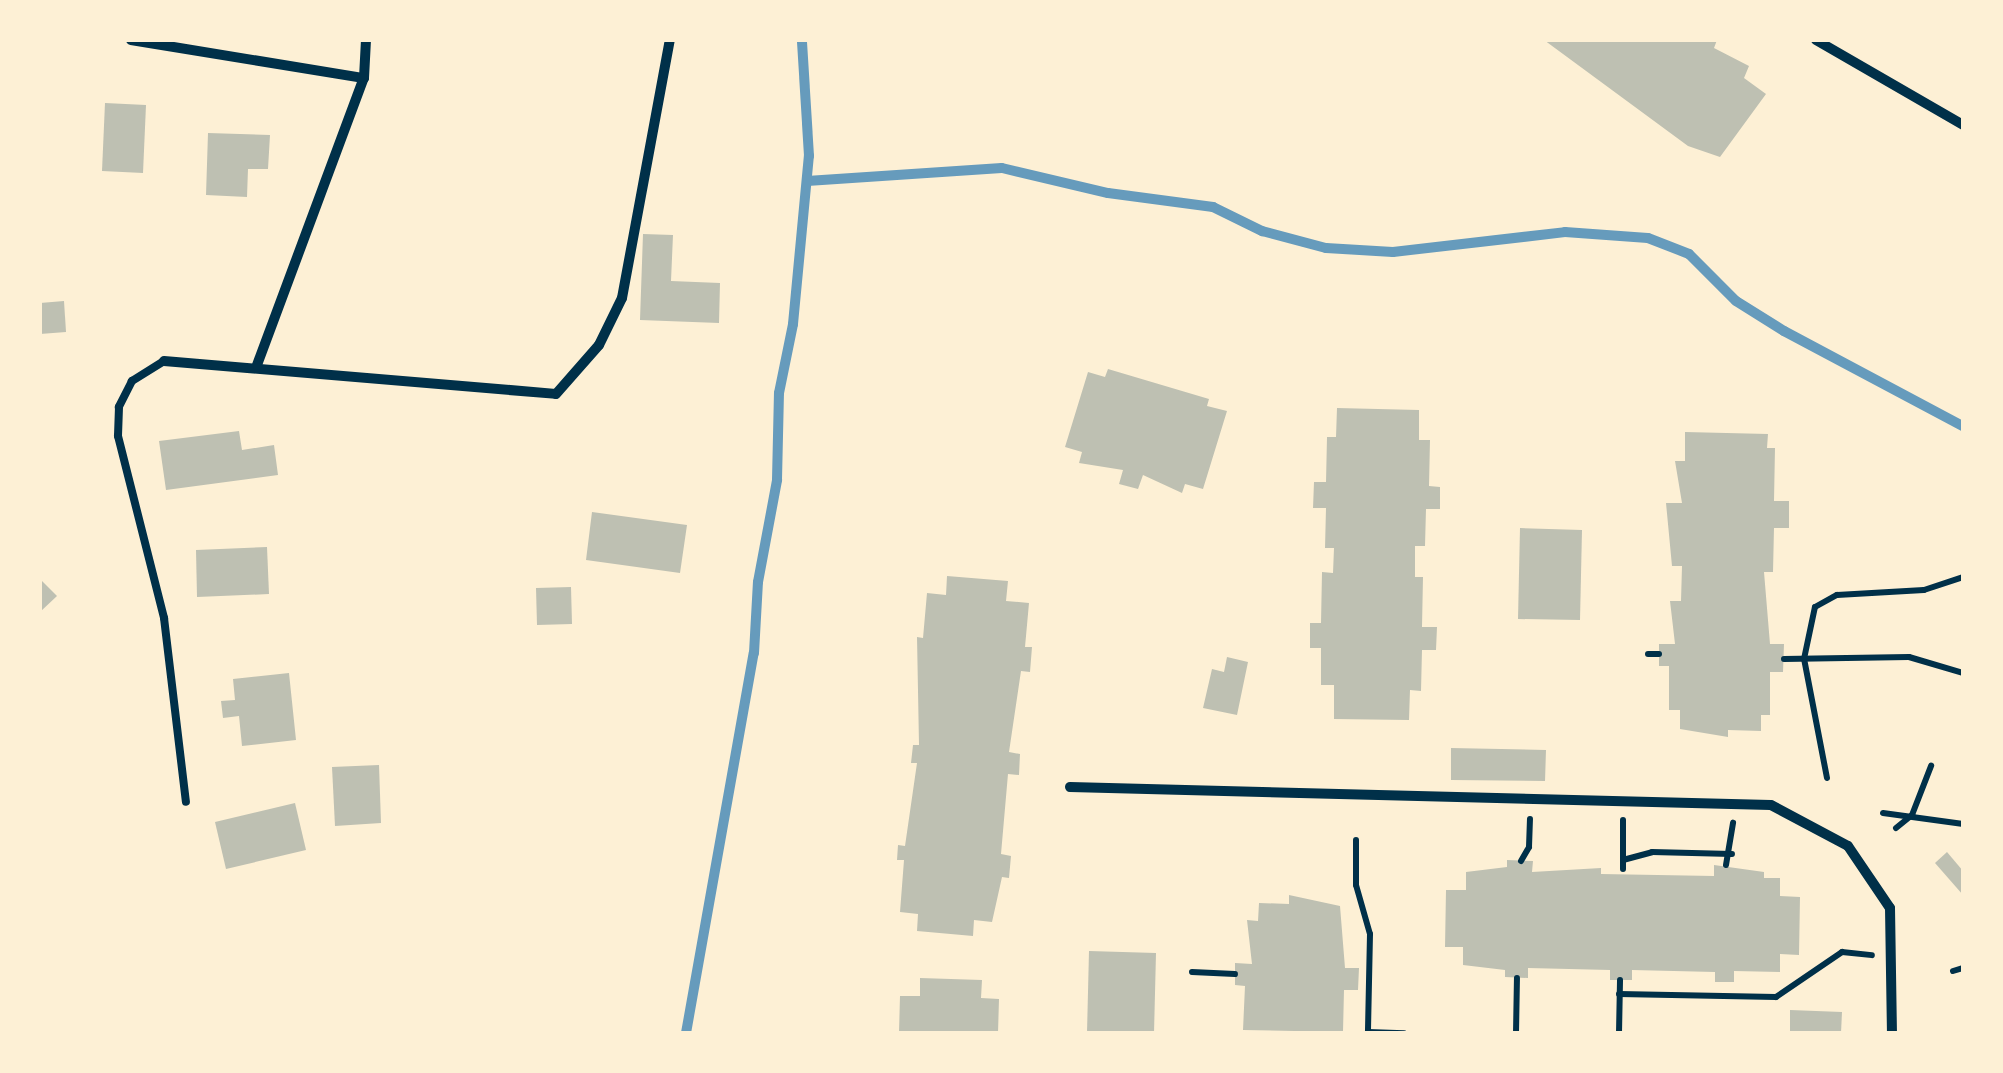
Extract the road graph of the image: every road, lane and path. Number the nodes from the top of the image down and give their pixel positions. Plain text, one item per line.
1 (131, 40) edge
2 (366, 40) edge
3 (670, 40) edge
4 (1816, 40) edge
5 (364, 78) junction
6 (1963, 126) edge
7 (164, 361) joint
8 (258, 365) junction
9 (1963, 577) edge
10 (1648, 654) dead end
11 (1659, 654) dead end
12 (1784, 658) dead end
13 (1804, 659) junction
14 (1963, 673) edge
15 (1931, 766) dead end
16 (1827, 778) dead end
17 (1070, 787) dead end
18 (186, 802) dead end
19 (1883, 813) dead end
20 (1530, 814) dead end
21 (1912, 814) junction
22 (1623, 818) dead end
23 (1733, 820) dead end
24 (1963, 824) edge
25 (1896, 828) dead end
26 (1356, 840) dead end
27 (1732, 854) junction
28 (1521, 861) dead end
29 (1726, 865) dead end
30 (1878, 955) dead end
31 (1963, 968) edge
32 (1953, 971) dead end
33 (1192, 972) dead end
34 (1235, 974) dead end
35 (1359, 978) dead end
36 (1516, 978) dead end
37 (1370, 979) junction
38 (1620, 980) dead end
39 (1619, 994) junction
40 (1368, 1032) edge
41 (1404, 1033) edge
42 (1516, 1033) edge
43 (1618, 1033) edge
44 (1892, 1033) edge

1 - 5 street
2 - 5 street
3 - 8 street
4 - 6 street
5 - 8 street
7 - 8 street
7 - 18 lane
9 - 13 path
10 - 11 path
12 - 13 path
13 - 14 path
13 - 16 path
15 - 21 path
17 - 44 street
19 - 21 path
20 - 28 path
21 - 24 path
21 - 25 path
22 - 27 path
23 - 27 path
26 - 37 path
27 - 29 path
30 - 39 path
31 - 32 path
33 - 34 path
35 - 37 path
36 - 42 path
37 - 40 path
38 - 39 path
39 - 43 path
40 - 41 path

